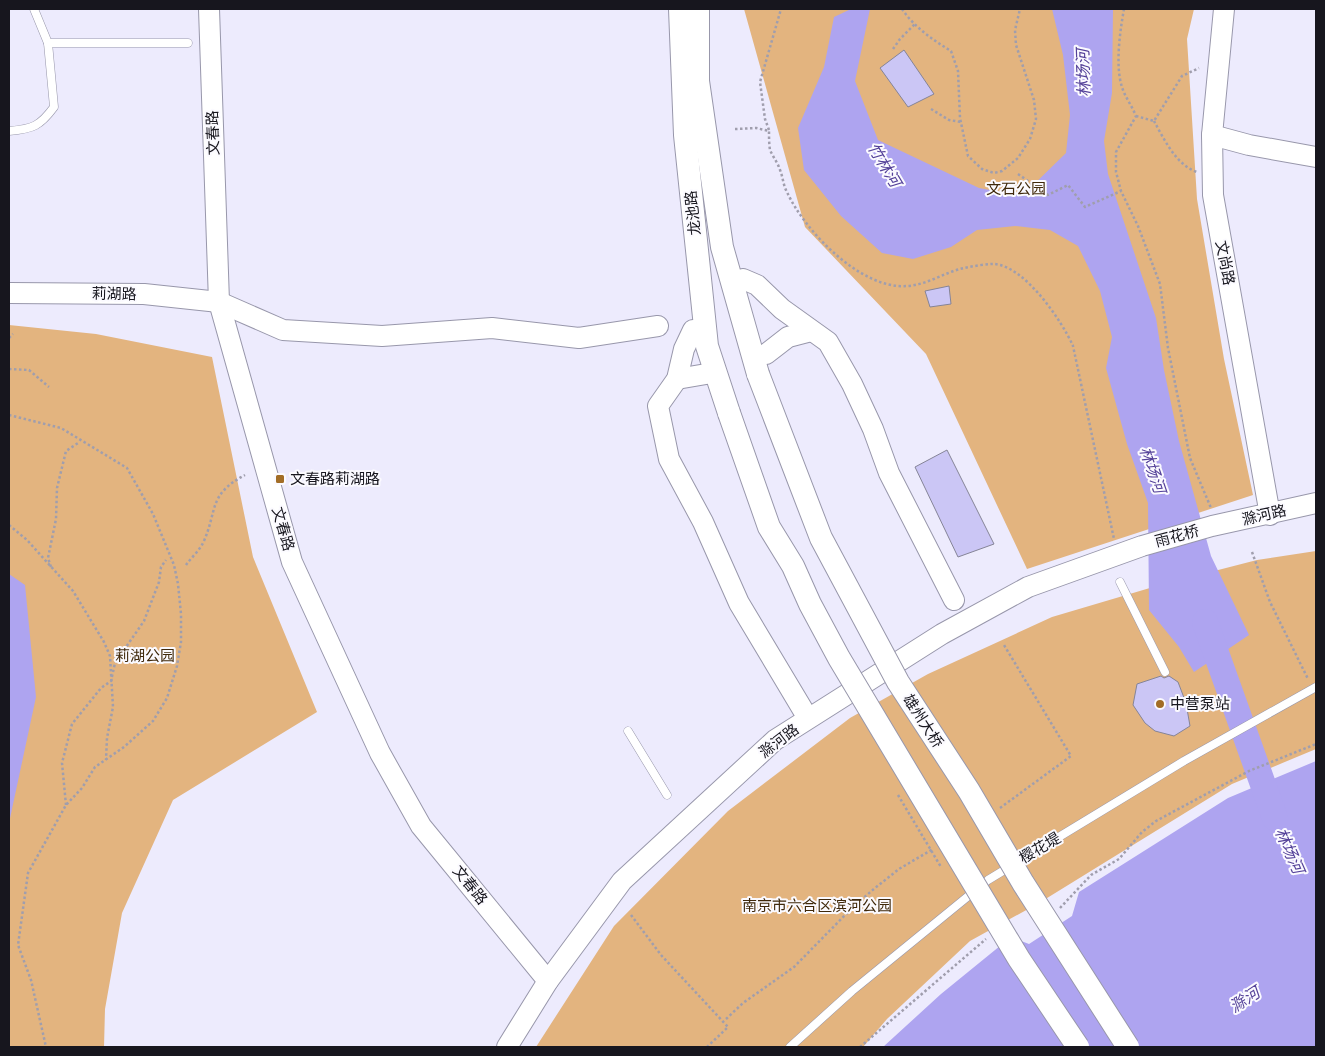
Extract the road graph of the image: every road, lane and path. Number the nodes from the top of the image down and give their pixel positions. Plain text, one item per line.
1 (34, 9) edge
2 (209, 9) edge
3 (680, 9) edge
4 (698, 9) edge
5 (781, 9) edge
6 (902, 9) edge
7 (1020, 9) edge
8 (1124, 9) edge
9 (1224, 9) edge
10 (916, 24) junction
11 (48, 43) junction
12 (188, 43) dead end
13 (893, 49) dead end
14 (1198, 68) dead end
15 (931, 109) dead end
16 (1136, 116) junction
17 (1154, 121) junction
18 (962, 122) dead end
19 (735, 129) dead end
20 (769, 131) junction
21 (9, 132) edge
22 (1212, 135) junction
23 (1316, 157) edge
24 (1201, 173) dead end
25 (1018, 174) dead end
26 (1122, 191) junction
27 (743, 279) dead end
28 (9, 293) edge
29 (219, 302) junction
30 (658, 326) dead end
31 (693, 330) dead end
32 (811, 331) junction
33 (13, 334) dead end
34 (9, 338) edge
35 (762, 364) junction
36 (9, 369) edge
37 (712, 373) dead end
38 (677, 379) junction
39 (49, 387) dead end
40 (9, 415) edge
41 (78, 442) dead end
42 (245, 475) dead end
43 (1316, 503) edge
44 (1270, 515) junction
45 (1212, 518) junction
46 (9, 525) edge
47 (1115, 540) dead end
48 (1142, 546) joint
49 (1252, 552) dead end
50 (166, 560) dead end
51 (186, 565) dead end
52 (52, 570) junction
53 (1120, 582) dead end
54 (954, 600) dead end
55 (1004, 645) dead end
56 (1165, 672) dead end
57 (111, 681) junction
58 (1314, 687) edge
59 (803, 710) dead end
60 (628, 731) dead end
61 (1316, 744) edge
62 (106, 760) junction
63 (1066, 760) dead end
64 (667, 795) dead end
65 (66, 806) junction
66 (926, 854) dead end
67 (1055, 913) dead end
68 (631, 915) dead end
69 (990, 936) dead end
70 (548, 981) junction
71 (726, 1019) dead end
72 (46, 1047) edge
73 (508, 1047) edge
74 (707, 1047) edge
75 (790, 1047) edge
76 (860, 1047) edge
77 (1078, 1047) edge
78 (1128, 1047) edge

1 - 11 lane
2 - 29 street, 文春路
3 - 77 main road, 龙池路, bridge
4 - 35 main road, 龙池路
5 - 20 path
6 - 10 path
7 - 10 path
8 - 16 path
9 - 22 street, 文尚路
10 - 13 path
11 - 12 lane
11 - 21 lane
14 - 17 path
15 - 18 path
16 - 17 path
16 - 26 path
17 - 24 path
19 - 20 path
20 - 47 path
22 - 23 street
22 - 44 street, 文尚路
25 - 26 path
26 - 45 path
27 - 32 street
28 - 29 street, 莉湖路
29 - 30 street, 莉湖路
29 - 70 street, 文春路
31 - 38 street
32 - 35 street
32 - 54 street
33 - 34 path
35 - 78 main road, 雄州大桥, bridge
36 - 39 path
37 - 38 street
38 - 59 street
40 - 62 path
41 - 52 path
42 - 51 path
43 - 44 street, 滁河路
44 - 45 street, 滁河路
45 - 48 street, 雨花桥
46 - 52 path
48 - 70 street, 滁河路
49 - 58 path
50 - 57 path
52 - 57 path
53 - 56 lane
55 - 63 path
57 - 62 path
57 - 65 path
58 - 75 lane, 樱花堤
60 - 64 lane
61 - 67 path
62 - 65 path
65 - 72 path
66 - 71 path
68 - 74 path
69 - 76 path
70 - 73 street, 滁河路

